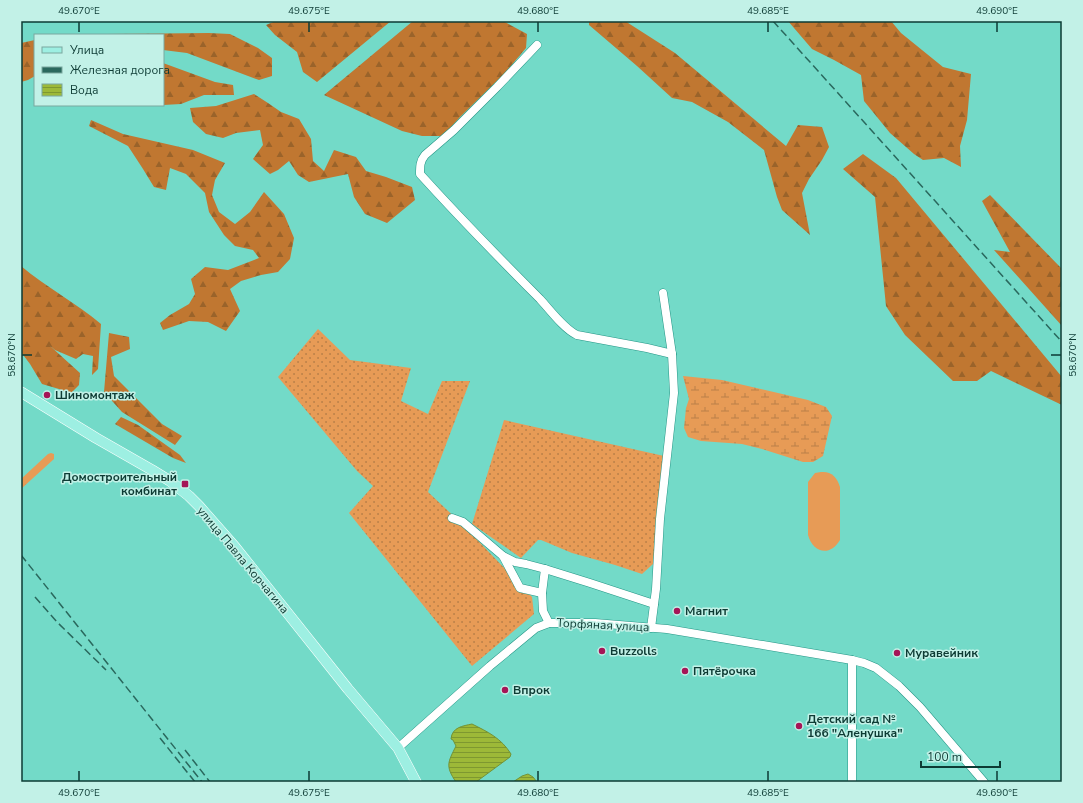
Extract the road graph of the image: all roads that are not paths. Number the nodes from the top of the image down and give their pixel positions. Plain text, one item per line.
1 (537, 45) dead end
2 (663, 292) dead end
3 (672, 354) junction
4 (21, 392) edge
5 (452, 518) dead end
6 (503, 556) junction
7 (545, 570) junction
8 (542, 593) junction
9 (654, 604) junction
10 (549, 623) junction
11 (651, 628) junction
12 (852, 660) junction
13 (398, 748) junction
14 (416, 782) edge
15 (852, 782) edge
16 (984, 782) edge

1 - 3 street
2 - 3 street
3 - 9 street
4 - 13 main road, улица Павла Корчагина
5 - 6 street
6 - 7 street
6 - 8 street
7 - 8 street
7 - 9 street
8 - 10 street
9 - 11 street
10 - 11 street, Торфяная улица
10 - 13 street, Торфяная улица
11 - 12 street, Торфяная улица
12 - 15 street
12 - 16 street, Торфяная улица
13 - 14 main road, улица Павла Корчагина

